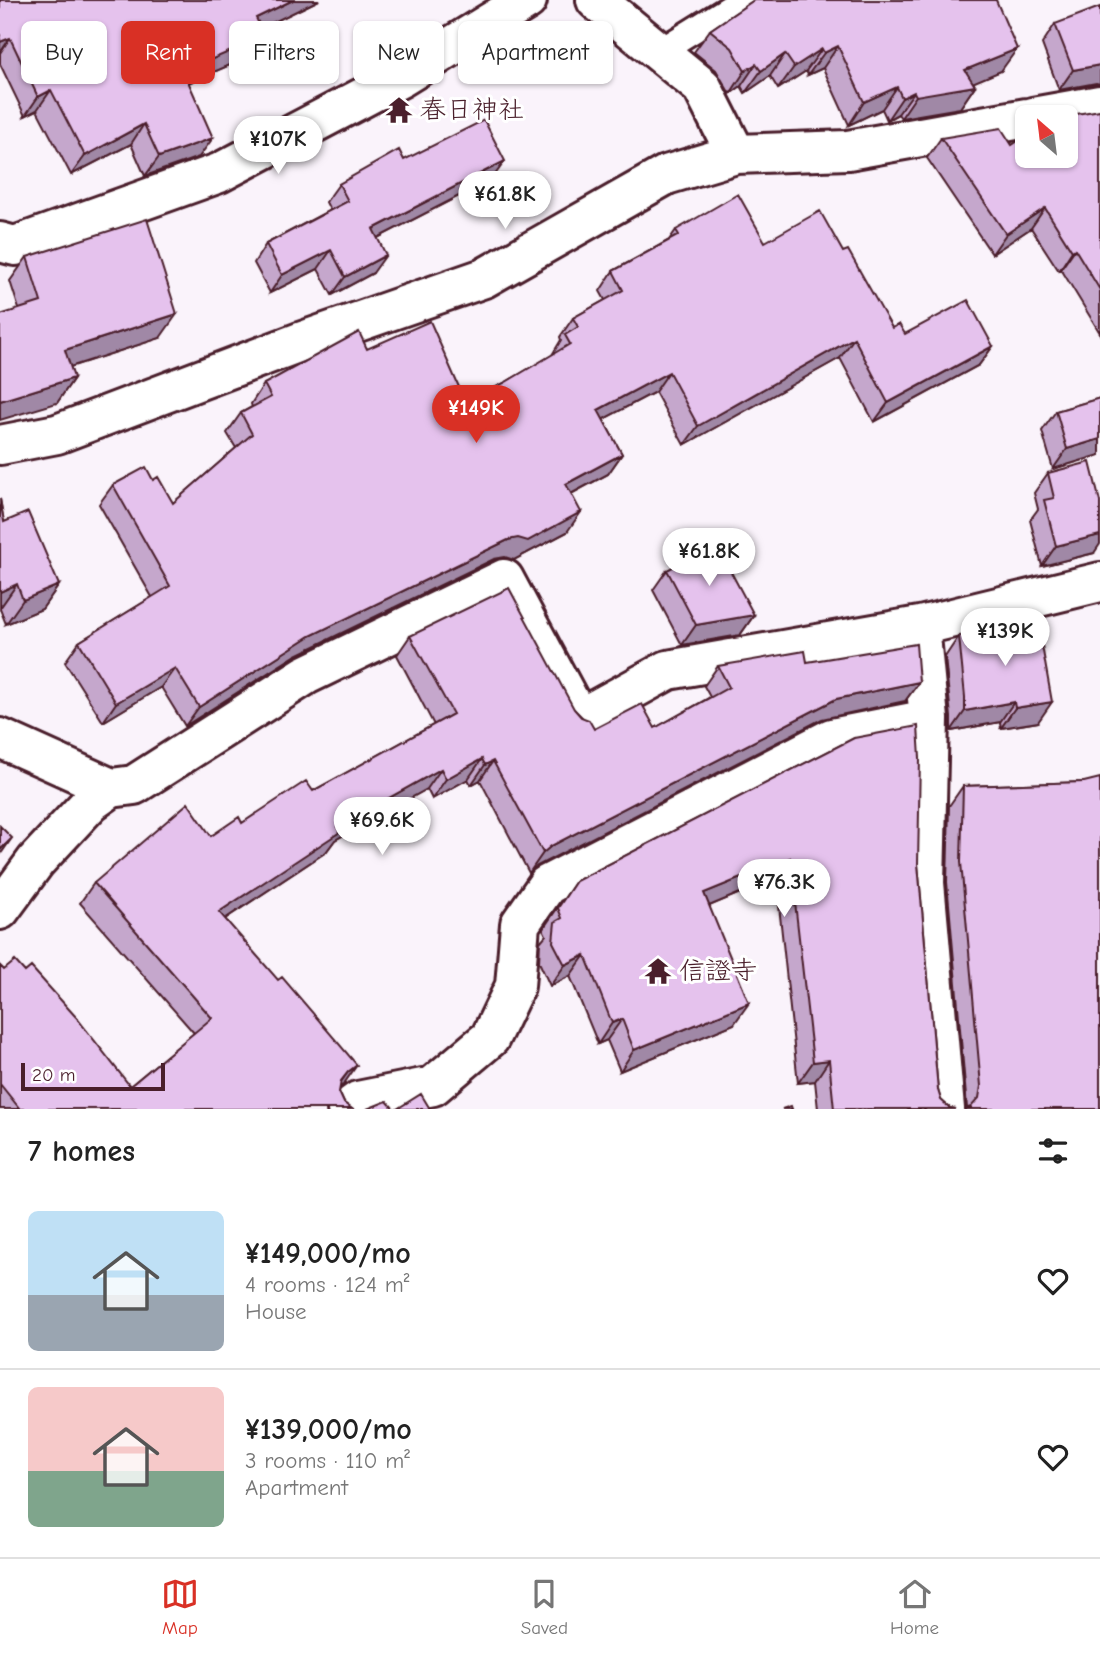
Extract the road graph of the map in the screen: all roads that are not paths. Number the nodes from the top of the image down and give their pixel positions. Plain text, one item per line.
1 (527, 0) edge
2 (597, 0) edge
3 (742, 0) edge
4 (660, 51) junction
5 (1100, 105) edge
6 (1078, 109) edge
7 (1015, 120) edge
8 (736, 154) junction
9 (0, 242) edge
10 (0, 445) edge
11 (1100, 582) edge
12 (920, 626) junction
13 (929, 719) junction
14 (0, 738) edge
15 (111, 788) junction
16 (0, 910) edge
17 (439, 1098) edge
18 (347, 1109) edge
19 (945, 1109) edge

1 - 9 street
2 - 4 street
3 - 4 lane
4 - 8 street
5 - 6 street
7 - 8 street
8 - 10 street
11 - 12 street
12 - 13 street
12 - 15 street
13 - 17 street
13 - 19 street
14 - 15 street
15 - 16 street
17 - 18 street

